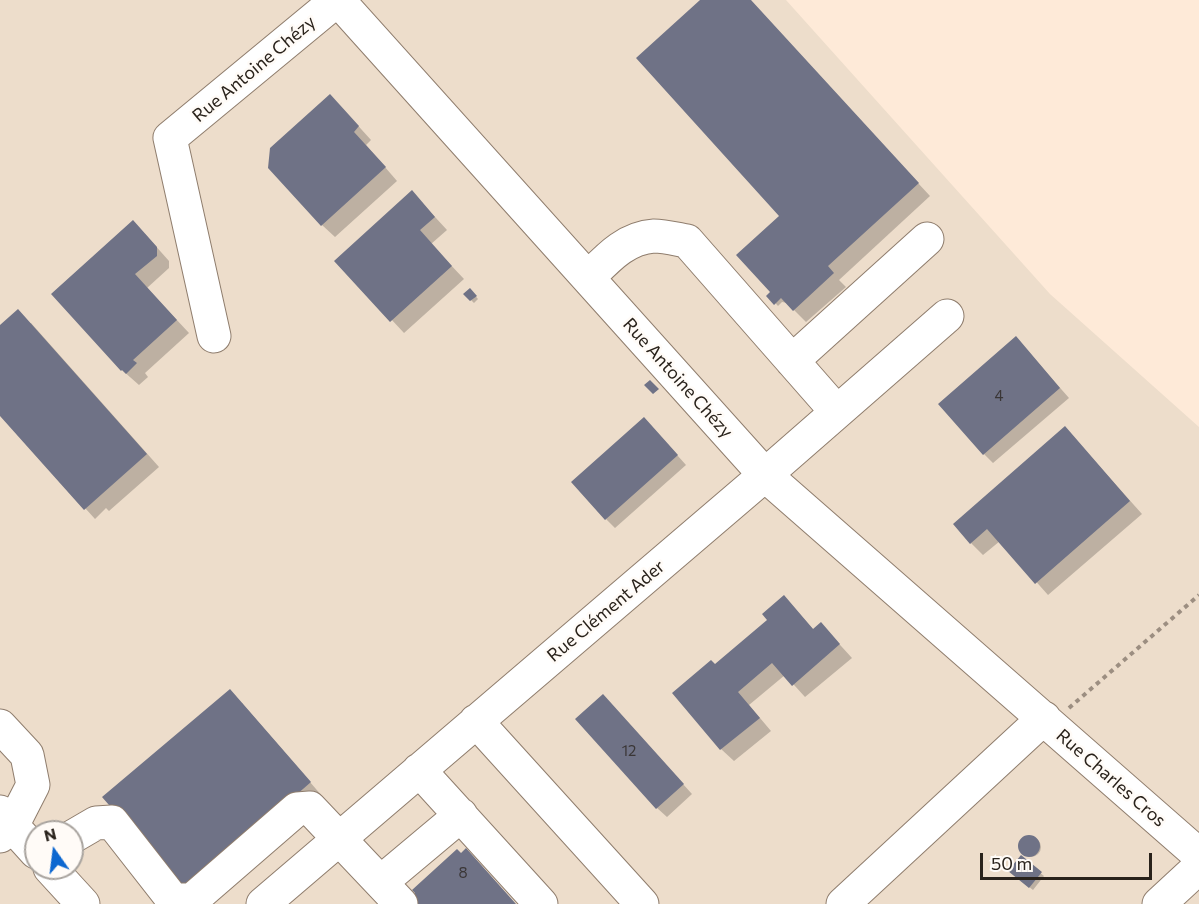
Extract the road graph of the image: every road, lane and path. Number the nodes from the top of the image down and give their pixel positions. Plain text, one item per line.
1 (338, 0) edge
2 (927, 239) dead end
3 (588, 278) junction
4 (947, 316) dead end
5 (214, 336) dead end
6 (792, 361) junction
7 (837, 412) junction
8 (765, 475) junction
9 (1199, 595) edge
10 (476, 721) junction
11 (1047, 721) junction
12 (0, 726) edge
13 (419, 770) junction
14 (461, 815) junction
15 (4, 825) edge
16 (84, 830) edge
17 (339, 838) junction
18 (24, 842) edge
19 (1199, 855) edge
20 (1199, 867) edge
21 (61, 880) edge
22 (391, 893) edge
23 (83, 904) edge
24 (263, 904) edge
25 (541, 904) edge
26 (642, 904) edge
27 (843, 904) edge
28 (1159, 904) edge

1 - 3 street, Rue Antoine Chézy
1 - 5 street, Rue Antoine Chézy
2 - 6 street
3 - 6 street
3 - 8 street, Rue Antoine Chézy
4 - 7 street, Rue Clément Ader
6 - 7 street
7 - 8 street, Rue Clément Ader
8 - 10 street, Rue Clément Ader
8 - 11 street, Rue Antoine Chézy
9 - 11 path
10 - 13 street, Rue Clément Ader
10 - 26 street
11 - 19 street, Rue Charles Cros
11 - 27 street
12 - 15 street
13 - 14 street
13 - 17 street, Rue Clément Ader
14 - 22 street
14 - 25 street
15 - 18 street
16 - 17 street
17 - 22 street
17 - 24 street, Rue Clément Ader
20 - 28 street
21 - 23 street

